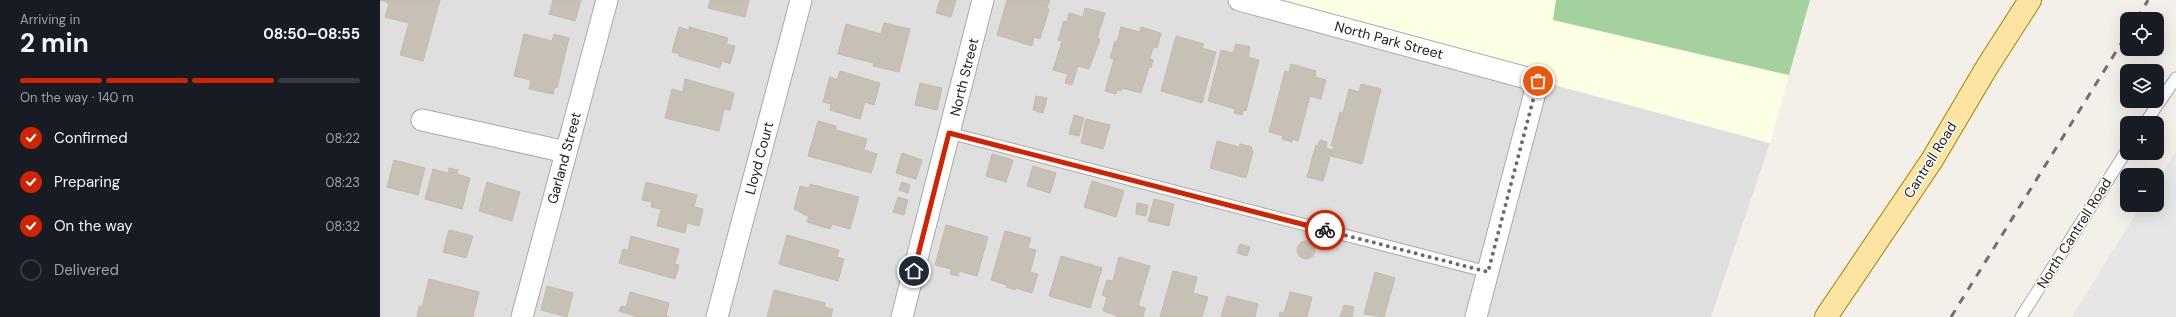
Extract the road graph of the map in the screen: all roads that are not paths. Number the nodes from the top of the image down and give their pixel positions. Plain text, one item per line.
1 (606, 0) edge
2 (801, 0) edge
3 (983, 0) edge
4 (2030, 0) edge
5 (1252, 2) edge
6 (2176, 78) edge
7 (2150, 116) edge
8 (422, 120) dead end
9 (949, 133) junction
10 (566, 152) junction
11 (2121, 160) edge
12 (1488, 272) junction
13 (522, 317) edge
14 (717, 317) edge
15 (902, 317) edge
16 (1476, 317) edge
17 (1826, 317) edge
18 (2021, 317) edge

1 - 10 street, Garland Street
2 - 14 street, Lloyd Court
3 - 9 street, North Street
4 - 17 main road, Cantrell Road
5 - 12 street, North Park Street
6 - 7 lane
8 - 10 street
9 - 12 lane
9 - 15 street, North Street
10 - 13 street, Garland Street
11 - 18 lane, North Cantrell Road
12 - 16 street

